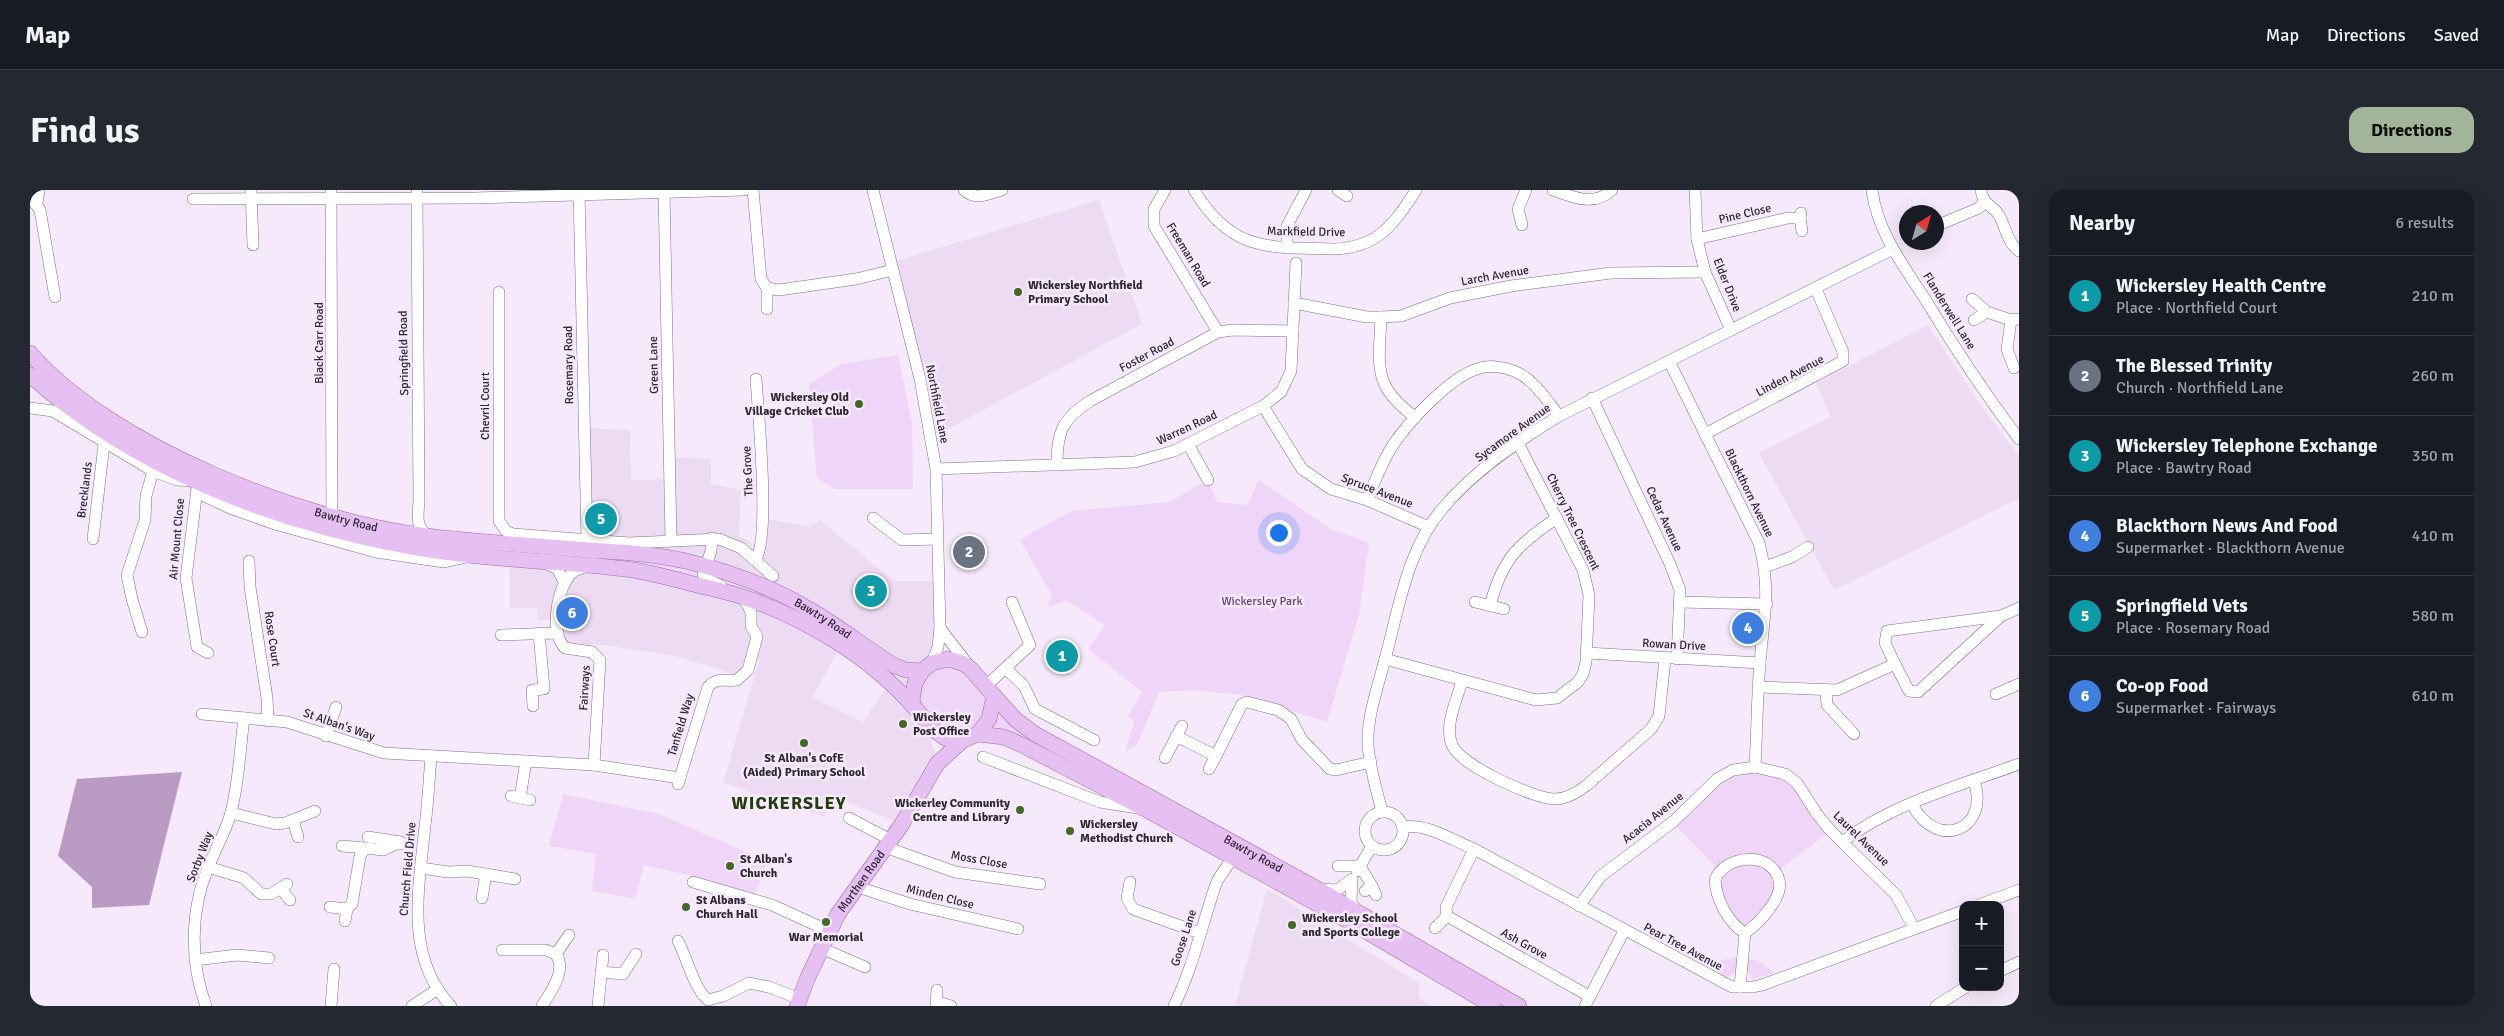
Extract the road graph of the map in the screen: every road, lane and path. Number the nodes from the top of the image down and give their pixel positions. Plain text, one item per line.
1 (38, 190) edge
2 (744, 190) edge
3 (753, 190) edge
4 (873, 190) edge
5 (964, 190) edge
6 (1002, 190) edge
7 (1165, 190) edge
8 (1194, 190) edge
9 (1306, 190) edge
10 (1416, 190) edge
11 (1526, 190) edge
12 (1553, 190) edge
13 (1612, 190) edge
14 (1695, 190) edge
15 (1872, 190) edge
16 (1981, 190) edge
17 (664, 192) edge
18 (579, 193) edge
19 (251, 194) edge
20 (331, 194) edge
21 (417, 194) edge
22 (193, 199) dead end
23 (33, 200) edge
24 (1984, 202) junction
25 (1944, 223) edge
26 (1522, 225) dead end
27 (1802, 231) dead end
28 (1697, 239) junction
29 (253, 245) dead end
30 (1287, 248) junction
31 (1893, 249) junction
32 (2019, 250) edge
33 (1296, 263) dead end
34 (893, 270) junction
35 (1705, 272) junction
36 (766, 288) junction
37 (1816, 289) junction
38 (499, 292) dead end
39 (54, 296) dead end
40 (1972, 299) dead end
41 (1294, 303) junction
42 (766, 309) dead end
43 (1987, 312) junction
44 (1381, 317) junction
45 (1974, 320) dead end
46 (2015, 320) edge
47 (1731, 330) junction
48 (1293, 331) junction
49 (1218, 332) junction
50 (30, 354) edge
51 (1669, 361) junction
52 (2014, 368) dead end
53 (30, 375) edge
54 (756, 379) dead end
55 (1592, 398) junction
56 (1263, 406) junction
57 (30, 408) edge
58 (1559, 416) junction
59 (1415, 417) junction
60 (1705, 434) junction
61 (2019, 439) edge
62 (1518, 443) junction
63 (104, 444) junction
64 (1188, 444) junction
65 (1057, 465) junction
66 (936, 469) junction
67 (153, 471) junction
68 (1208, 480) dead end
69 (197, 486) junction
70 (334, 496) junction
71 (1367, 500) junction
72 (306, 513) junction
73 (418, 516) junction
74 (873, 518) dead end
75 (1557, 518) junction
76 (332, 523) junction
77 (1429, 527) junction
78 (397, 531) junction
79 (428, 536) junction
80 (712, 538) junction
81 (93, 539) dead end
82 (938, 539) junction
83 (587, 540) junction
84 (671, 540) junction
85 (1808, 547) dead end
86 (710, 551) junction
87 (473, 555) junction
88 (755, 560) junction
89 (249, 561) dead end
90 (543, 562) junction
91 (590, 566) junction
92 (704, 566) junction
93 (1765, 567) junction
94 (720, 571) junction
95 (772, 576) dead end
96 (565, 583) junction
97 (740, 596) junction
98 (1012, 602) dead end
99 (1475, 602) dead end
100 (1679, 602) junction
101 (1767, 604) junction
102 (1490, 606) junction
103 (2019, 608) edge
104 (1504, 609) dead end
105 (778, 611) junction
106 (2001, 616) junction
107 (752, 618) junction
108 (940, 628) junction
109 (142, 632) dead end
110 (539, 633) junction
111 (558, 633) junction
112 (501, 635) dead end
113 (208, 653) dead end
114 (1587, 653) junction
115 (1385, 659) junction
116 (1671, 659) junction
117 (1760, 663) junction
118 (1895, 664) junction
119 (927, 667) junction
120 (970, 668) junction
121 (1006, 669) junction
122 (1462, 681) junction
123 (2019, 684) edge
124 (1759, 687) junction
125 (990, 691) junction
126 (1826, 691) junction
127 (1996, 694) dead end
128 (533, 706) dead end
129 (336, 707) dead end
130 (914, 707) junction
131 (202, 714) dead end
132 (244, 718) junction
133 (268, 721) junction
134 (934, 730) junction
135 (978, 734) junction
136 (1854, 734) dead end
137 (326, 736) junction
138 (963, 740) junction
139 (1094, 740) dead end
140 (1216, 756) junction
141 (431, 757) junction
142 (984, 757) dead end
143 (1165, 758) dead end
144 (526, 761) junction
145 (1371, 762) junction
146 (937, 764) junction
147 (2019, 764) edge
148 (594, 765) junction
149 (1755, 767) junction
150 (1209, 769) dead end
151 (1081, 775) junction
152 (679, 781) joint
153 (1974, 781) junction
154 (1073, 791) junction
155 (520, 798) dead end
156 (1912, 804) junction
157 (1147, 810) junction
158 (315, 811) dead end
159 (1382, 812) junction
160 (231, 813) junction
161 (849, 818) dead end
162 (293, 820) junction
163 (1403, 827) junction
164 (298, 837) dead end
165 (1842, 842) junction
166 (366, 843) junction
167 (1218, 843) junction
168 (888, 844) junction
169 (342, 846) dead end
170 (423, 846) junction
171 (1372, 846) junction
172 (1474, 849) junction
173 (1232, 858) junction
174 (1360, 866) junction
175 (208, 867) junction
176 (421, 868) junction
177 (1335, 869) dead end
178 (486, 874) junction
179 (1218, 877) junction
180 (515, 879) dead end
181 (1352, 879) junction
182 (693, 882) dead end
183 (1130, 882) dead end
184 (1040, 884) dead end
185 (858, 887) junction
186 (1314, 887) junction
187 (2019, 890) edge
188 (1371, 891) dead end
189 (482, 898) dead end
190 (290, 900) dead end
191 (1990, 901) edge
192 (330, 906) dead end
193 (1579, 906) junction
194 (347, 908) junction
195 (1959, 912) edge
196 (1359, 914) junction
197 (1447, 916) junction
198 (345, 921) dead end
199 (1435, 928) dead end
200 (1914, 928) junction
201 (1018, 929) dead end
202 (830, 931) junction
203 (1624, 931) junction
204 (1745, 933) junction
205 (1200, 934) junction
206 (569, 935) dead end
207 (678, 942) dead end
208 (821, 948) junction
209 (499, 950) dead end
210 (556, 954) junction
211 (636, 954) dead end
212 (603, 955) dead end
213 (269, 958) dead end
214 (195, 960) junction
215 (2019, 962) edge
216 (865, 967) dead end
217 (334, 969) dead end
218 (2004, 969) edge
219 (601, 972) junction
220 (1740, 987) junction
221 (438, 989) junction
222 (1960, 991) edge
223 (937, 999) edge
224 (1587, 1001) edge
225 (799, 1002) edge
226 (206, 1006) edge
227 (331, 1006) edge
228 (412, 1006) edge
229 (451, 1006) edge
230 (542, 1006) edge
231 (598, 1006) edge
232 (951, 1006) edge
233 (1174, 1006) edge
234 (1493, 1006) edge
235 (1518, 1006) edge
236 (1936, 1006) edge

1 - 23 street
2 - 17 street
3 - 36 street
4 - 34 street, Northfield Lane
5 - 6 street
7 - 49 street, Freeman Road
8 - 30 street, Markfield Drive
9 - 30 street
10 - 30 street, Markfield Drive
11 - 26 street
12 - 13 street
14 - 28 street, Elder Drive
15 - 31 street, Flanderwell Lane
16 - 24 street
17 - 18 street
17 - 84 street, Green Lane
18 - 21 street
18 - 83 street, Rosemary Road
19 - 20 street
19 - 22 street
19 - 29 street
20 - 21 street
20 - 70 street, Black Carr Road
21 - 73 street, Springfield Road
23 - 39 street
24 - 25 street
24 - 32 street
27 - 28 street, Pine Close
28 - 35 street, Elder Drive
31 - 37 street, Sycamore Avenue
31 - 61 street, Flanderwell Lane
33 - 41 street, Warren Road
34 - 36 street
34 - 66 street, Northfield Lane
35 - 44 street, Larch Avenue
35 - 47 street, Elder Drive
36 - 42 street
37 - 47 street, Sycamore Avenue
37 - 60 street, Linden Avenue
38 - 83 street, Chevril Court
40 - 43 street
41 - 44 street, Larch Avenue
41 - 48 street, Warren Road
43 - 45 street
43 - 46 street
44 - 59 street
46 - 52 street
47 - 51 street, Sycamore Avenue
48 - 49 street, Foster Road
48 - 56 street, Warren Road
49 - 65 street, Foster Road
50 - 72 main road, Bawtry Road
51 - 55 street, Sycamore Avenue
51 - 60 street, Blackthorn Avenue
53 - 69 main road, Bawtry Road
54 - 88 street, The Grove
55 - 58 street, Sycamore Avenue
55 - 100 street, Cedar Avenue
56 - 64 street, Warren Road
56 - 71 street, Spruce Avenue
57 - 63 street, Bawtry Road
58 - 59 street
58 - 62 street, Sycamore Avenue
59 - 71 street
60 - 93 street, Blackthorn Avenue
62 - 75 street, Cherry Tree Crescent
62 - 77 street, Sycamore Avenue
63 - 67 street, Bawtry Road
63 - 81 street, Brecklands
64 - 65 street, Warren Road
64 - 68 street
65 - 66 street, Warren Road
66 - 82 street, Northfield Lane
67 - 69 street, Bawtry Road
67 - 109 street
69 - 72 main road, Bawtry Road
69 - 87 street, Bawtry Road
69 - 113 street, Air Mount Close
70 - 72 street
70 - 76 street, Black Carr Road
71 - 77 street, Spruce Avenue
72 - 76 main road, Bawtry Road
73 - 78 street
73 - 79 street
74 - 82 street
75 - 102 street
75 - 114 street, Cherry Tree Crescent
76 - 78 main road, Bawtry Road
76 - 87 main road, Bawtry Road
77 - 115 street, Sycamore Avenue
78 - 79 main road, Bawtry Road
79 - 92 main road, Bawtry Road
80 - 84 street
80 - 86 street
80 - 88 street
82 - 108 street, Northfield Lane
83 - 84 street
85 - 93 street
86 - 92 street
86 - 94 street
87 - 90 main road, Bawtry Road
88 - 95 street
89 - 133 street, Rose Court
90 - 91 main road, Bawtry Road
90 - 96 street
91 - 96 street
91 - 97 main road, Bawtry Road
92 - 94 main road, Bawtry Road
92 - 97 street, Bawtry Road
93 - 101 street, Blackthorn Avenue
94 - 119 main road, Bawtry Road
96 - 111 street
97 - 105 main road, Bawtry Road
97 - 107 street, Tanfield Way
98 - 121 street
99 - 102 street
100 - 101 street
100 - 116 street, Cedar Avenue
101 - 117 street, Blackthorn Avenue
102 - 104 street
103 - 106 street
105 - 107 street
105 - 130 main road, Bawtry Road
106 - 118 street
106 - 118 street
107 - 152 street, Tanfield Way
108 - 119 street, Northfield Lane
108 - 120 street
110 - 111 street
110 - 112 street
110 - 128 street
111 - 148 street, Fairways
114 - 116 street, Rowan Drive
114 - 122 street, Cherry Tree Crescent
115 - 122 street, Cherry Tree Crescent
115 - 145 street, Sycamore Avenue
116 - 117 street, Rowan Drive
116 - 122 street, Cedar Avenue
117 - 124 street, Blackthorn Avenue
118 - 126 street
119 - 120 main road
119 - 130 main road
120 - 125 main road
121 - 125 street
121 - 139 street
123 - 127 street
124 - 126 street
124 - 149 street, Blackthorn Avenue
125 - 135 main road
125 - 167 main road, Bawtry Road
126 - 136 street
129 - 137 street
130 - 134 main road
131 - 132 street, St Alban's Way
132 - 133 street, St Alban's Way
132 - 160 street, Sorby Way
133 - 137 street, St Alban's Way
134 - 138 main road
134 - 146 main road
135 - 138 main road
135 - 151 main road, Bawtry Road
137 - 141 street, St Alban's Way
138 - 146 main road, Morthen Road
140 - 143 street
140 - 145 street
140 - 150 street
141 - 144 street, St Alban's Way
141 - 170 street, Church Field Drive
142 - 154 street, Bawtry Road
144 - 148 street, St Alban's Way
144 - 155 street
145 - 159 street, Sycamore Avenue
146 - 168 main road, Morthen Road
147 - 153 street
148 - 152 street, St Alban's Way
149 - 165 street, Laurel Avenue
149 - 193 street, Acacia Avenue
151 - 154 street
151 - 157 main road, Bawtry Road
153 - 156 street
153 - 156 street
154 - 157 street, Bawtry Road
156 - 165 street
157 - 167 main road, Bawtry Road
158 - 162 street
159 - 163 street
159 - 171 street
160 - 162 street
160 - 175 street, Sorby Way
161 - 168 street, Moss Close
162 - 164 street
163 - 171 street
163 - 172 street, Pear Tree Avenue
165 - 200 street, Laurel Avenue
166 - 169 street
166 - 170 street
166 - 194 street
167 - 173 main road, Bawtry Road
167 - 179 street, Goose Lane
167 - 186 main road, Bawtry Road
168 - 184 street, Moss Close
168 - 185 main road, Morthen Road
170 - 176 street, Church Field Drive
171 - 174 street
172 - 193 street, Pear Tree Avenue
172 - 197 street
173 - 179 street, Goose Lane
173 - 234 main road, Bawtry Road
174 - 177 street
174 - 181 street
174 - 188 street
175 - 190 street
175 - 214 street, Sorby Way
176 - 178 street
176 - 221 street, Church Field Drive
178 - 180 street
178 - 189 street
179 - 205 street, Goose Lane
181 - 186 street
181 - 196 street
182 - 202 street
183 - 205 street
185 - 201 street, Minden Close
185 - 202 main road, Morthen Road
186 - 196 main road, Bawtry Road
187 - 191 street
192 - 194 street
193 - 203 street, Pear Tree Avenue
194 - 198 street
195 - 200 street, Pear Tree Avenue
196 - 235 main road, Bawtry Road
197 - 199 street
197 - 224 street, Ash Grove
200 - 220 street, Pear Tree Avenue
202 - 208 main road, Morthen Road
203 - 220 street, Pear Tree Avenue
203 - 224 street
204 - 204 street
204 - 220 street
205 - 233 street, Goose Lane
206 - 210 street
207 - 225 street
208 - 216 street
208 - 225 main road, Morthen Road
209 - 210 street
210 - 230 street
211 - 219 street
212 - 219 street
213 - 214 street
214 - 226 street, Sorby Way
215 - 218 street
217 - 227 street
219 - 231 street
221 - 228 street
221 - 229 street, Church Field Drive
222 - 236 street
223 - 232 street

